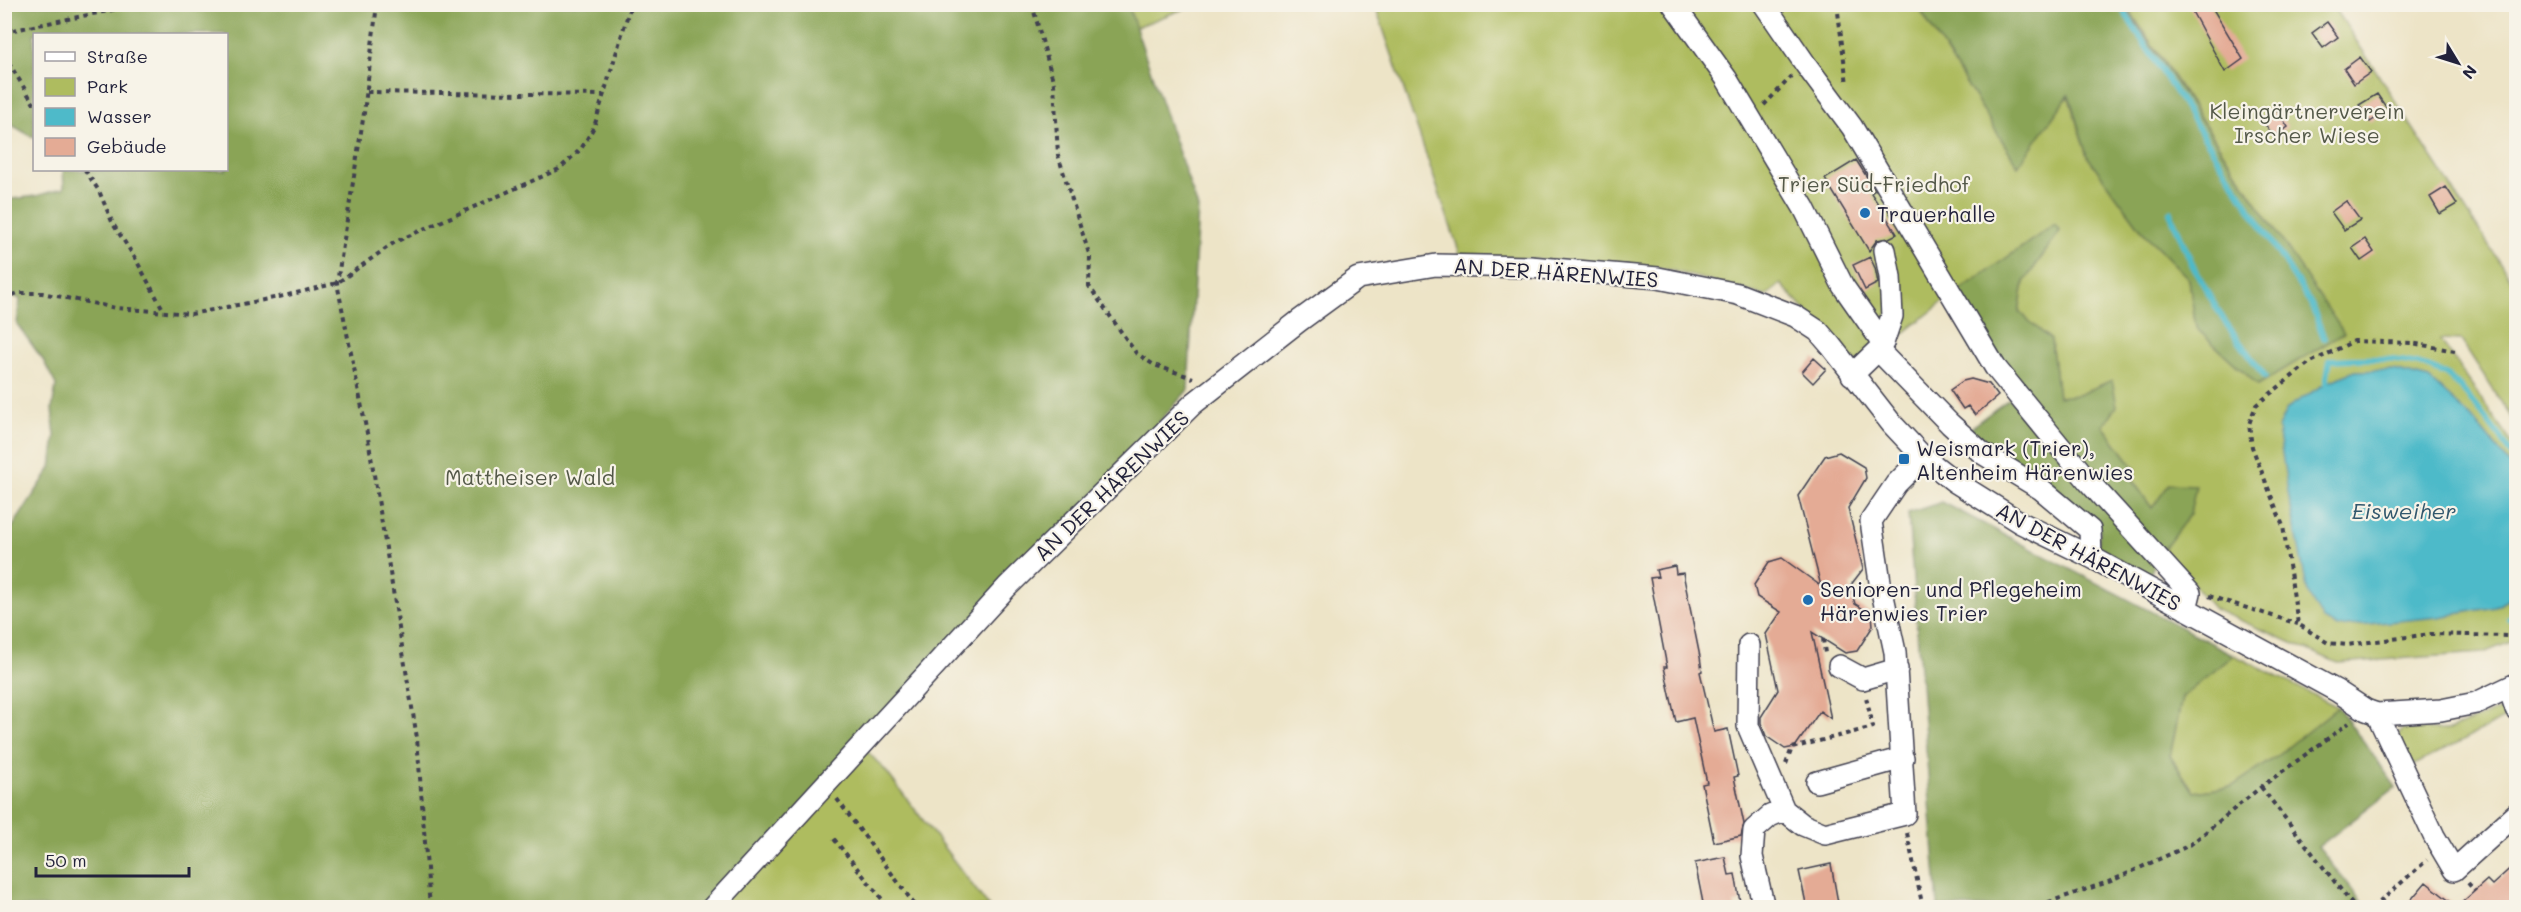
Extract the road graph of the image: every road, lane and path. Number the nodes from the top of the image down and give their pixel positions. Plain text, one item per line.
1 (142, 4) edge
2 (377, 4) edge
3 (631, 4) edge
4 (1032, 4) edge
5 (1673, 4) edge
6 (1764, 4) edge
7 (1837, 4) edge
8 (4, 32) edge
9 (4, 55) edge
10 (1786, 81) dead end
11 (367, 92) junction
12 (1848, 93) dead end
13 (603, 94) junction
14 (33, 102) edge
15 (1751, 119) junction
16 (86, 171) edge
17 (1885, 250) dead end
18 (337, 283) junction
19 (4, 298) edge
20 (164, 312) junction
21 (1880, 347) junction
22 (2455, 351) dead end
23 (1852, 375) junction
24 (1220, 384) junction
25 (1923, 457) junction
26 (2091, 557) junction
27 (2188, 601) junction
28 (2298, 624) junction
29 (2517, 630) edge
30 (1749, 645) dead end
31 (1839, 666) dead end
32 (1897, 669) junction
33 (1863, 679) junction
34 (2513, 686) edge
35 (2517, 709) edge
36 (2372, 712) junction
37 (1792, 748) dead end
38 (1903, 758) junction
39 (1817, 782) dead end
40 (826, 784) junction
41 (2261, 787) junction
42 (1784, 810) junction
43 (1905, 814) junction
44 (2517, 814) edge
45 (834, 839) dead end
46 (2441, 848) junction
47 (4, 903) edge
48 (13, 908) edge
49 (430, 908) edge
50 (712, 908) edge
51 (889, 908) edge
52 (917, 908) edge
53 (1764, 908) edge
54 (1923, 908) edge
55 (2031, 908) edge
56 (2355, 908) edge
57 (2373, 908) edge

1 - 8 path
2 - 11 path
3 - 13 path
4 - 24 path
5 - 15 street
6 - 27 street
7 - 12 path
9 - 14 path
10 - 15 path
11 - 13 path
11 - 18 path
13 - 18 path
15 - 21 street
16 - 20 path
17 - 21 street
18 - 20 path
18 - 49 path
19 - 20 path
21 - 23 street
21 - 26 street
22 - 28 path
23 - 24 street, AN DER HÄRENWIES
23 - 25 street, AN DER HÄRENWIES
24 - 40 street, AN DER HÄRENWIES
25 - 26 street, AN DER HÄRENWIES
25 - 32 street
26 - 27 street, AN DER HÄRENWIES
27 - 28 path
27 - 36 street, AN DER HÄRENWIES
28 - 29 path
30 - 42 street
31 - 33 street
32 - 33 street
32 - 38 street
33 - 37 path
34 - 35 street
34 - 36 street
36 - 41 path
36 - 46 street
38 - 39 street
38 - 43 street
40 - 50 street, AN DER HÄRENWIES
40 - 52 path
41 - 55 path
41 - 56 path
42 - 43 street
42 - 53 street
43 - 54 path
44 - 46 street
45 - 51 path
46 - 57 path
47 - 48 path

